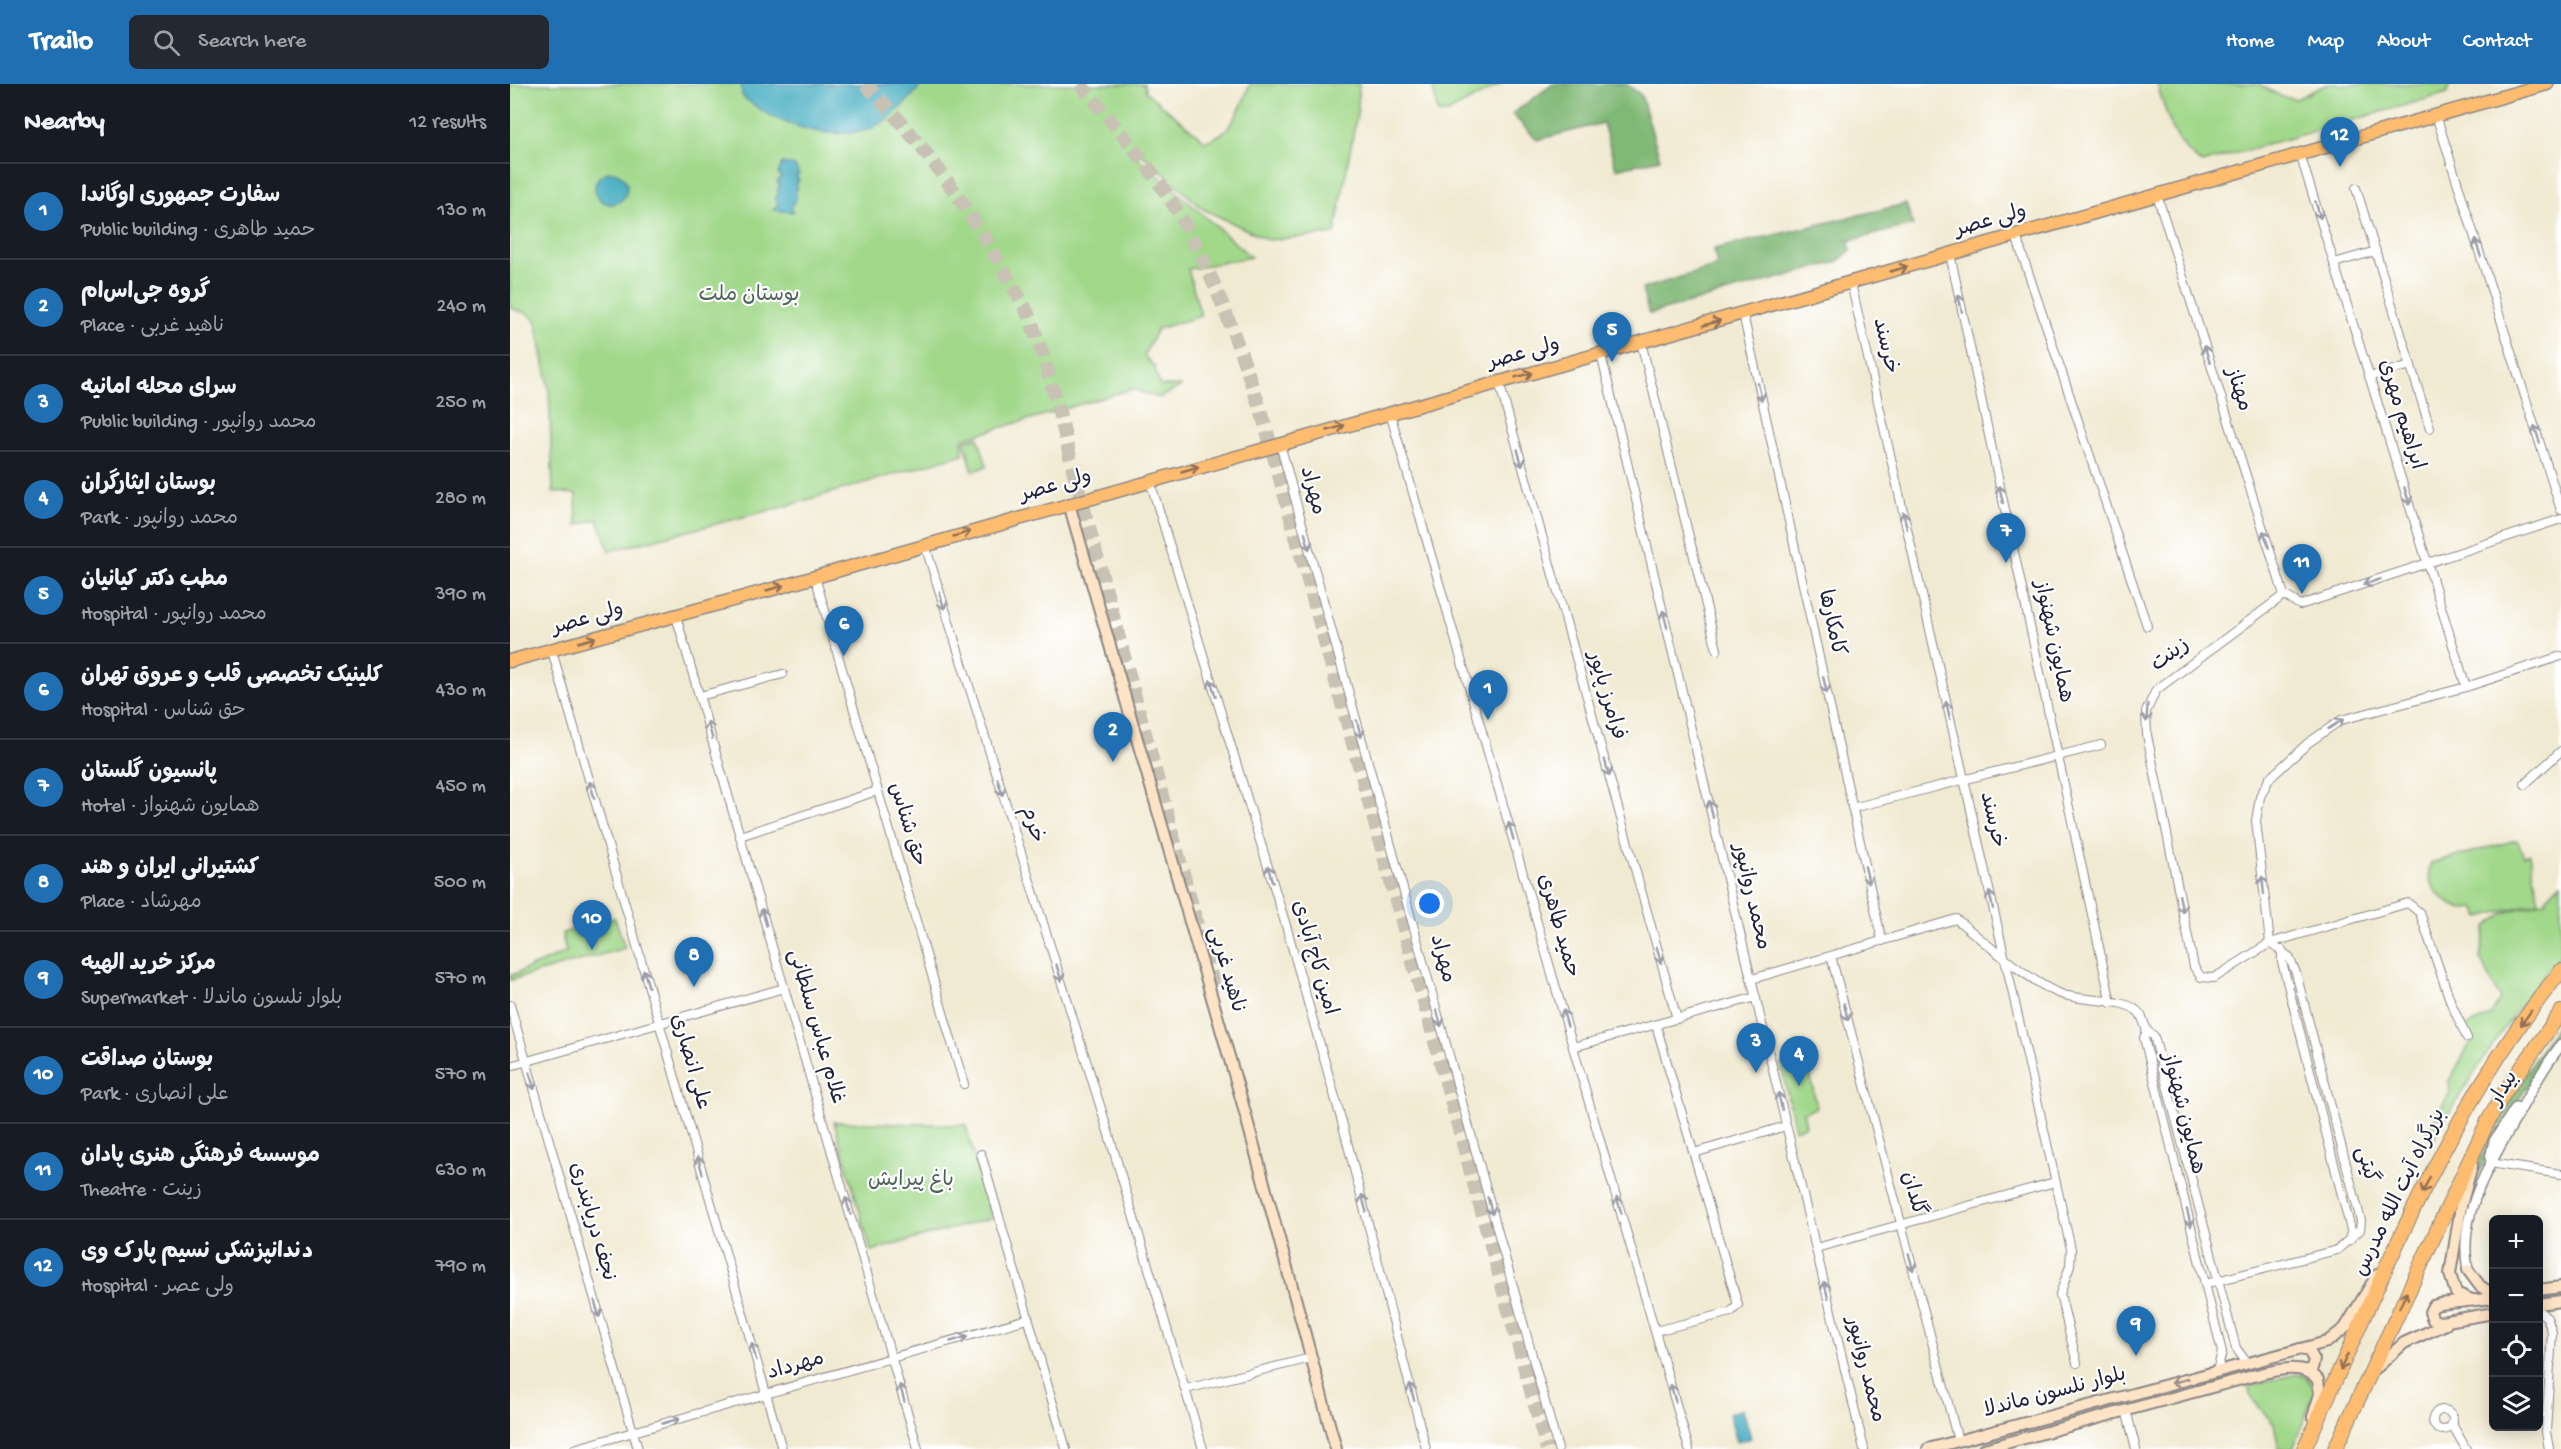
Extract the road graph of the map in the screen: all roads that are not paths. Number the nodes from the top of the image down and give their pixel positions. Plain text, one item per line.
1 (2547, 84) edge
2 (2436, 115) junction
3 (2300, 154) junction
4 (2356, 188) dead end
5 (2157, 195) junction
6 (2016, 236) junction
7 (2376, 251) junction
8 (1950, 254) junction
9 (2334, 263) junction
10 (1851, 283) junction
11 (1743, 314) junction
12 (1641, 342) junction
13 (1601, 354) junction
14 (2411, 365) junction
15 (2369, 377) junction
16 (1499, 382) junction
17 (1390, 412) junction
18 (2430, 428) dead end
19 (1280, 444) junction
20 (1150, 481) junction
21 (1069, 504) junction
22 (2561, 510) edge
23 (2561, 519) edge
24 (925, 545) junction
25 (2428, 564) junction
26 (815, 577) junction
27 (2284, 595) junction
28 (676, 616) junction
29 (2147, 626) dead end
30 (1717, 650) dead end
31 (552, 651) junction
32 (2561, 656) edge
33 (510, 661) edge
34 (783, 674) dead end
35 (2466, 687) junction
36 (700, 696) junction
37 (2101, 746) dead end
38 (2561, 752) edge
39 (2058, 756) junction
40 (1964, 780) junction
41 (2525, 784) dead end
42 (877, 791) junction
43 (1852, 808) junction
44 (740, 836) junction
45 (1882, 940) junction
46 (2270, 943) junction
47 (2282, 950) junction
48 (1831, 956) junction
49 (2004, 957) junction
50 (2561, 971) edge
51 (1752, 979) junction
52 (784, 988) junction
53 (1756, 997) junction
54 (2111, 1003) junction
55 (510, 1005) edge
56 (2561, 1012) edge
57 (1677, 1019) junction
58 (659, 1023) junction
59 (1656, 1025) junction
60 (2148, 1035) junction
61 (2561, 1037) edge
62 (2467, 1038) dead end
63 (2561, 1045) edge
64 (1574, 1047) junction
65 (526, 1061) junction
66 (510, 1066) edge
67 (964, 1084) dead end
68 (2487, 1123) junction
69 (1786, 1126) junction
70 (1694, 1153) junction
71 (981, 1154) dead end
72 (2490, 1163) junction
73 (2561, 1174) edge
74 (2055, 1182) junction
75 (1902, 1224) junction
76 (2350, 1240) junction
77 (1816, 1248) junction
78 (2393, 1255) junction
79 (2451, 1269) junction
80 (2468, 1270) junction
81 (2219, 1281) junction
82 (2205, 1284) junction
83 (2561, 1287) edge
84 (2543, 1289) edge
85 (2489, 1293) edge
86 (2489, 1297) edge
87 (2472, 1300) junction
88 (2561, 1301) edge
89 (2543, 1303) edge
90 (2489, 1314) edge
91 (2543, 1314) edge
92 (2464, 1318) junction
93 (1028, 1319) junction
94 (1655, 1331) junction
95 (2297, 1349) junction
96 (892, 1358) junction
97 (1311, 1358) junction
98 (2077, 1363) dead end
99 (2247, 1363) junction
100 (2217, 1371) junction
101 (2305, 1371) junction
102 (2362, 1387) junction
103 (1186, 1389) junction
104 (766, 1394) junction
105 (2126, 1410) junction
106 (2452, 1424) dead end
107 (633, 1432) junction
108 (1958, 1441) junction
109 (574, 1449) edge
110 (638, 1449) edge
111 (782, 1449) edge
112 (918, 1449) edge
113 (1066, 1449) edge
114 (1203, 1449) edge
115 (1336, 1449) edge
116 (1426, 1449) edge
117 (1557, 1449) edge
118 (1689, 1449) edge
119 (1864, 1449) edge
120 (1928, 1449) edge
121 (1984, 1449) edge
122 (2136, 1449) edge
123 (2304, 1449) edge
124 (2335, 1449) edge
125 (2466, 1449) edge
126 (2549, 1449) edge

1 - 2 main road, ولی عصر
2 - 3 main road, ولی عصر
22 -> 2 street
3 - 5 main road, ولی عصر
3 -> 9 street, ابراهیم مهری
4 - 7 street
5 - 6 main road, ولی عصر
27 -> 5 street, مهناز
6 - 8 main road, ولی عصر
6 - 29 street
7 - 9 street
7 - 14 street
10 -> 8 main road, ولی عصر
39 -> 8 street, همایون شهنواز
9 - 15 street, ابراهیم مهری
10 - 11 main road, ولی عصر
40 -> 10 street, خرسند
12 -> 11 main road, ولی عصر
11 -> 43 street, کامکارها
12 - 13 main road, ولی عصر
12 - 30 street
16 -> 13 main road, ولی عصر
51 -> 13 street, محمد روانپور
14 - 15 street
14 - 18 street
15 -> 25 street, ابراهیم مهری
16 - 17 main road, ولی عصر
16 -> 57 street, فرامرز پایور
19 -> 17 main road, ولی عصر
64 -> 17 street, حمید طاهری
20 -> 19 main road, ولی عصر
19 -> 117 street, مهراد
20 - 21 main road, ولی عصر
116 -> 20 street, امین کاج آبادی
24 -> 21 main road, ولی عصر
21 - 97 main road, ناهید غربی
23 - 25 street
24 - 26 main road, ولی عصر
24 -> 103 street, خرم
25 -> 27 street
25 - 35 street, ابراهیم مهری
28 -> 26 main road, ولی عصر
26 - 42 street, حق شناس
27 -> 46 street, زینت
31 -> 28 main road, ولی عصر
28 - 36 street, غلام عباس سلطانی
31 - 33 main road, ولی عصر
58 -> 31 street, علی انصاری
32 - 35 street
34 - 36 street
46 -> 35 street
44 -> 36 street, غلام عباس سلطانی
37 - 39 street
38 - 41 street
39 - 40 street
39 - 54 street, همایون شهنواز
40 - 43 street
49 -> 40 street, خرسند
42 - 44 street
42 - 67 street, حق شناس
43 -> 45 street, کامکارها
52 -> 44 street, غلام عباس سلطانی
45 - 48 street
45 - 49 street
46 - 47 street, گیتی
46 - 62 street
47 - 76 street, گیتی
47 - 76 street, گیتی
48 - 51 street
48 -> 75 street, گلدان
49 - 54 street
49 - 74 street, خرسند
50 -> 78 highway, بزرگراه آیت الله مدرس
51 - 53 street, محمد روانپور
52 - 58 street
96 -> 52 street, غلام عباس سلطانی
53 - 57 street
69 -> 53 street, محمد روانپور
54 - 60 street
55 - 65 street, نجف دریابندری
56 - 68 highway
57 - 59 street
58 - 65 street
104 -> 58 street, علی انصاری
59 - 64 street
59 - 70 street
60 - 81 street, همایون شهنواز
60 -> 82 street, همایون شهنواز
61 - 72 street, بیدار
63 - 72 street, بیدار
94 -> 64 street, حمید طاهری
65 - 66 street
65 -> 107 street, نجف دریابندری
68 - 79 main road
102 -> 68 highway
69 - 70 street
69 - 77 street, محمد روانپور
70 - 94 street
71 - 93 street
72 - 73 street
72 - 80 street, بیدار
74 - 75 street
74 - 98 street, خرسند
75 - 77 street
75 -> 108 street, گلدان
76 - 81 street
119 -> 77 street, محمد روانپور
78 - 95 main road, بلوار نلسون ماندلا
78 -> 123 highway, بزرگراه آیت الله مدرس
79 - 80 main road
79 - 87 main road
80 - 85 main road
81 - 82 street
81 - 99 street, همایون شهنواز
82 - 100 street, همایون شهنواز
83 - 84 main road
86 - 87 main road
87 - 92 main road
88 - 89 main road
90 - 92 main road
91 - 126 street
92 - 102 main road
96 -> 93 street, مهرداد
93 - 113 street
118 -> 94 street, حمید طاهری
95 - 99 main road, بلوار نلسون ماندلا
95 - 101 main road
96 - 104 street, مهرداد
112 -> 96 street, غلام عباس سلطانی
97 - 103 street
97 - 115 main road, ناهید غربی
99 - 100 main road, بلوار نلسون ماندلا
100 -> 108 main road, بلوار نلسون ماندلا
101 - 105 main road, بلوار نلسون ماندلا
101 - 123 main road
102 - 124 highway
103 - 114 street, خرم
107 -> 104 street, مهرداد
104 - 111 street, علی انصاری
105 - 121 main road, بلوار نلسون ماندلا
105 - 122 street
106 - 125 street
107 - 109 street, مهرداد
107 - 110 street, نجف دریابندری
108 - 120 main road, بلوار نلسون ماندلا

